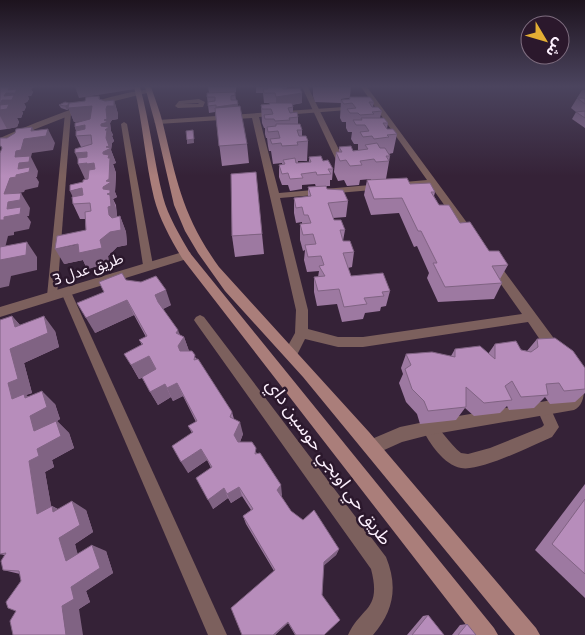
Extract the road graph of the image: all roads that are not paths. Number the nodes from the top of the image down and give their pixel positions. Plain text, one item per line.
1 (59, 117) edge
2 (68, 117) edge
3 (147, 117) edge
4 (155, 117) edge
5 (220, 117) edge
6 (256, 117) edge
7 (319, 117) edge
8 (385, 117) edge
9 (188, 119) joint
10 (158, 122) junction
11 (124, 124) dead end
12 (0, 141) edge
13 (340, 160) edge
14 (433, 182) junction
15 (276, 196) junction
16 (186, 255) junction
17 (148, 265) junction
18 (59, 294) junction
19 (0, 312) edge
20 (531, 318) junction
21 (200, 320) dead end
22 (301, 334) junction
23 (291, 353) junction
24 (562, 361) edge
25 (573, 376) edge
26 (544, 408) junction
27 (428, 428) junction
28 (373, 447) junction
29 (218, 635) edge
30 (360, 635) edge
31 (487, 635) edge
32 (529, 635) edge

1 - 12 street
2 - 18 lane
3 - 16 main road
4 - 10 main road
5 - 9 street
6 - 15 street
7 - 13 lane
8 - 14 street
9 - 10 street
10 - 23 main road
11 - 17 lane
14 - 15 street
14 - 20 street
15 - 22 street
16 - 17 street, طريق عدل 3
16 - 31 main road
17 - 18 street, طريق عدل 3
18 - 19 street, طريق عدل 3
18 - 29 lane
20 - 22 street
20 - 24 street
21 - 30 street, طريق حي اوبجي حوسين داي
22 - 23 street
23 - 28 main road
25 - 26 street
26 - 27 street
26 - 27 lane
27 - 28 street
28 - 32 main road

